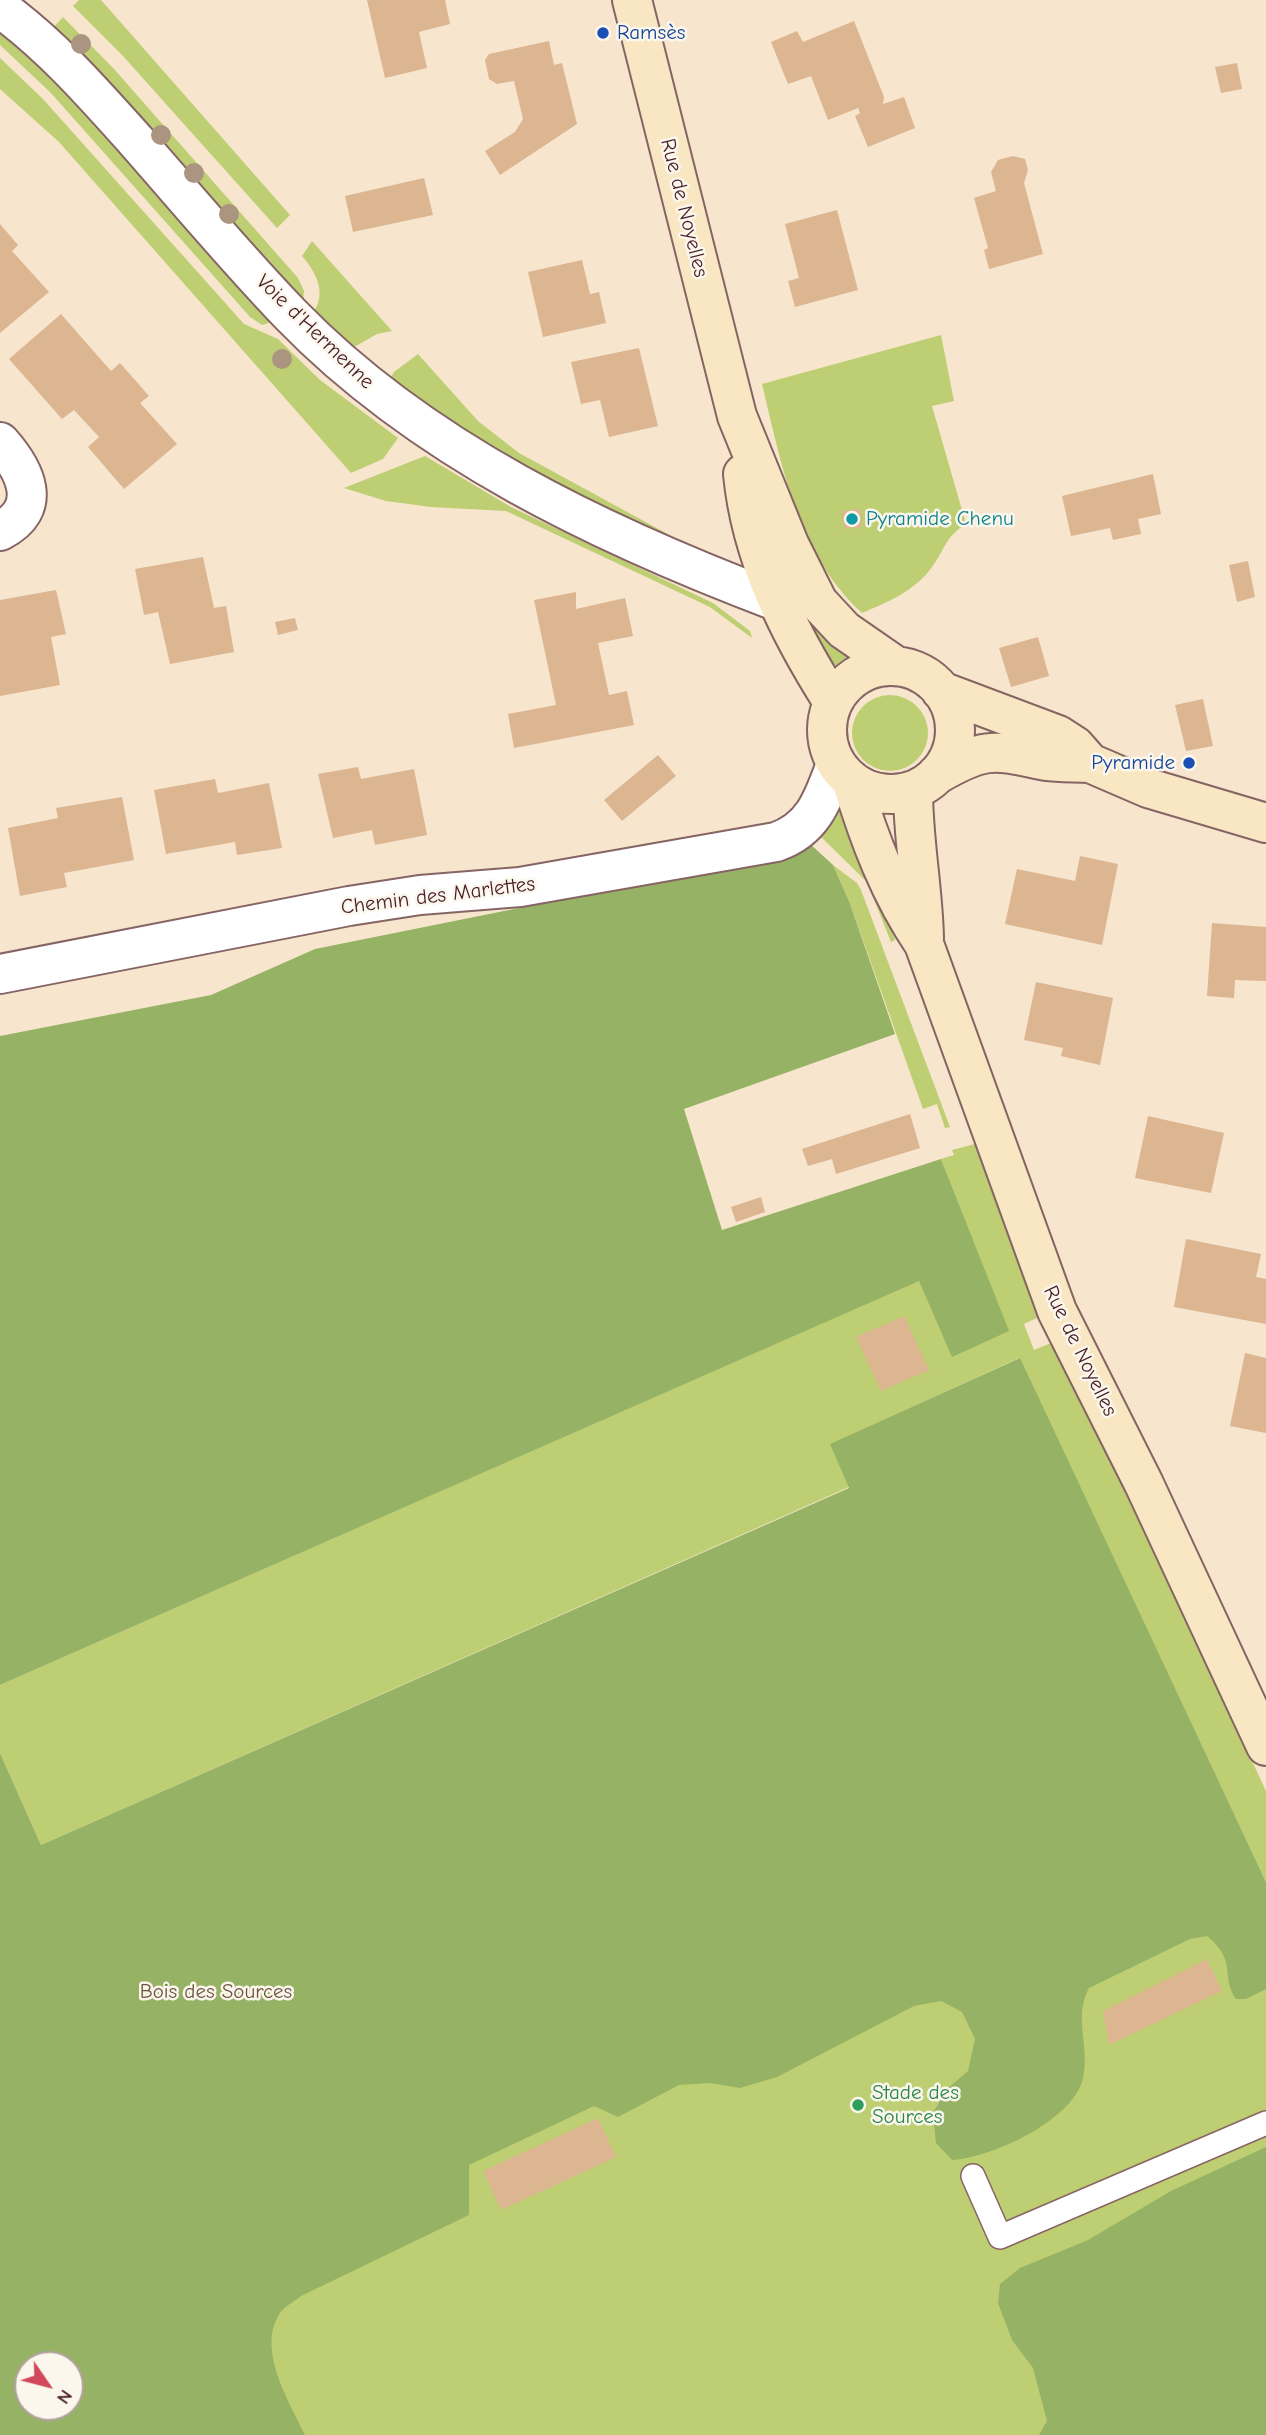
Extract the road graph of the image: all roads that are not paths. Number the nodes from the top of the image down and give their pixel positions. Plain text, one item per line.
1 (632, 0) edge
2 (0, 8) edge
3 (737, 416) junction
4 (0, 442) edge
5 (0, 531) edge
6 (776, 601) junction
7 (896, 666) junction
8 (941, 691) junction
9 (833, 702) junction
10 (1090, 763) junction
11 (844, 773) junction
12 (924, 783) junction
13 (1266, 823) edge
14 (924, 944) junction
15 (0, 974) edge
16 (1266, 1746) edge
17 (1266, 2123) edge
18 (973, 2176) dead end

1 - 3 street, Rue de Noyelles
2 - 6 street, Voie d'Hermenne
3 - 6 street, Rue de Noyelles
3 - 7 street, Rue de Noyelles
4 - 5 street
6 - 9 street, Rue de Noyelles
7 - 8 street
7 - 9 street
8 - 10 street
8 - 12 street
9 - 11 street
10 - 12 street
10 - 13 street
11 - 12 street
11 - 14 street, Rue de Noyelles
11 - 15 street, Chemin des Marlettes
12 - 14 street, Rue de Noyelles
14 - 16 street, Rue de Noyelles
17 - 18 lane

